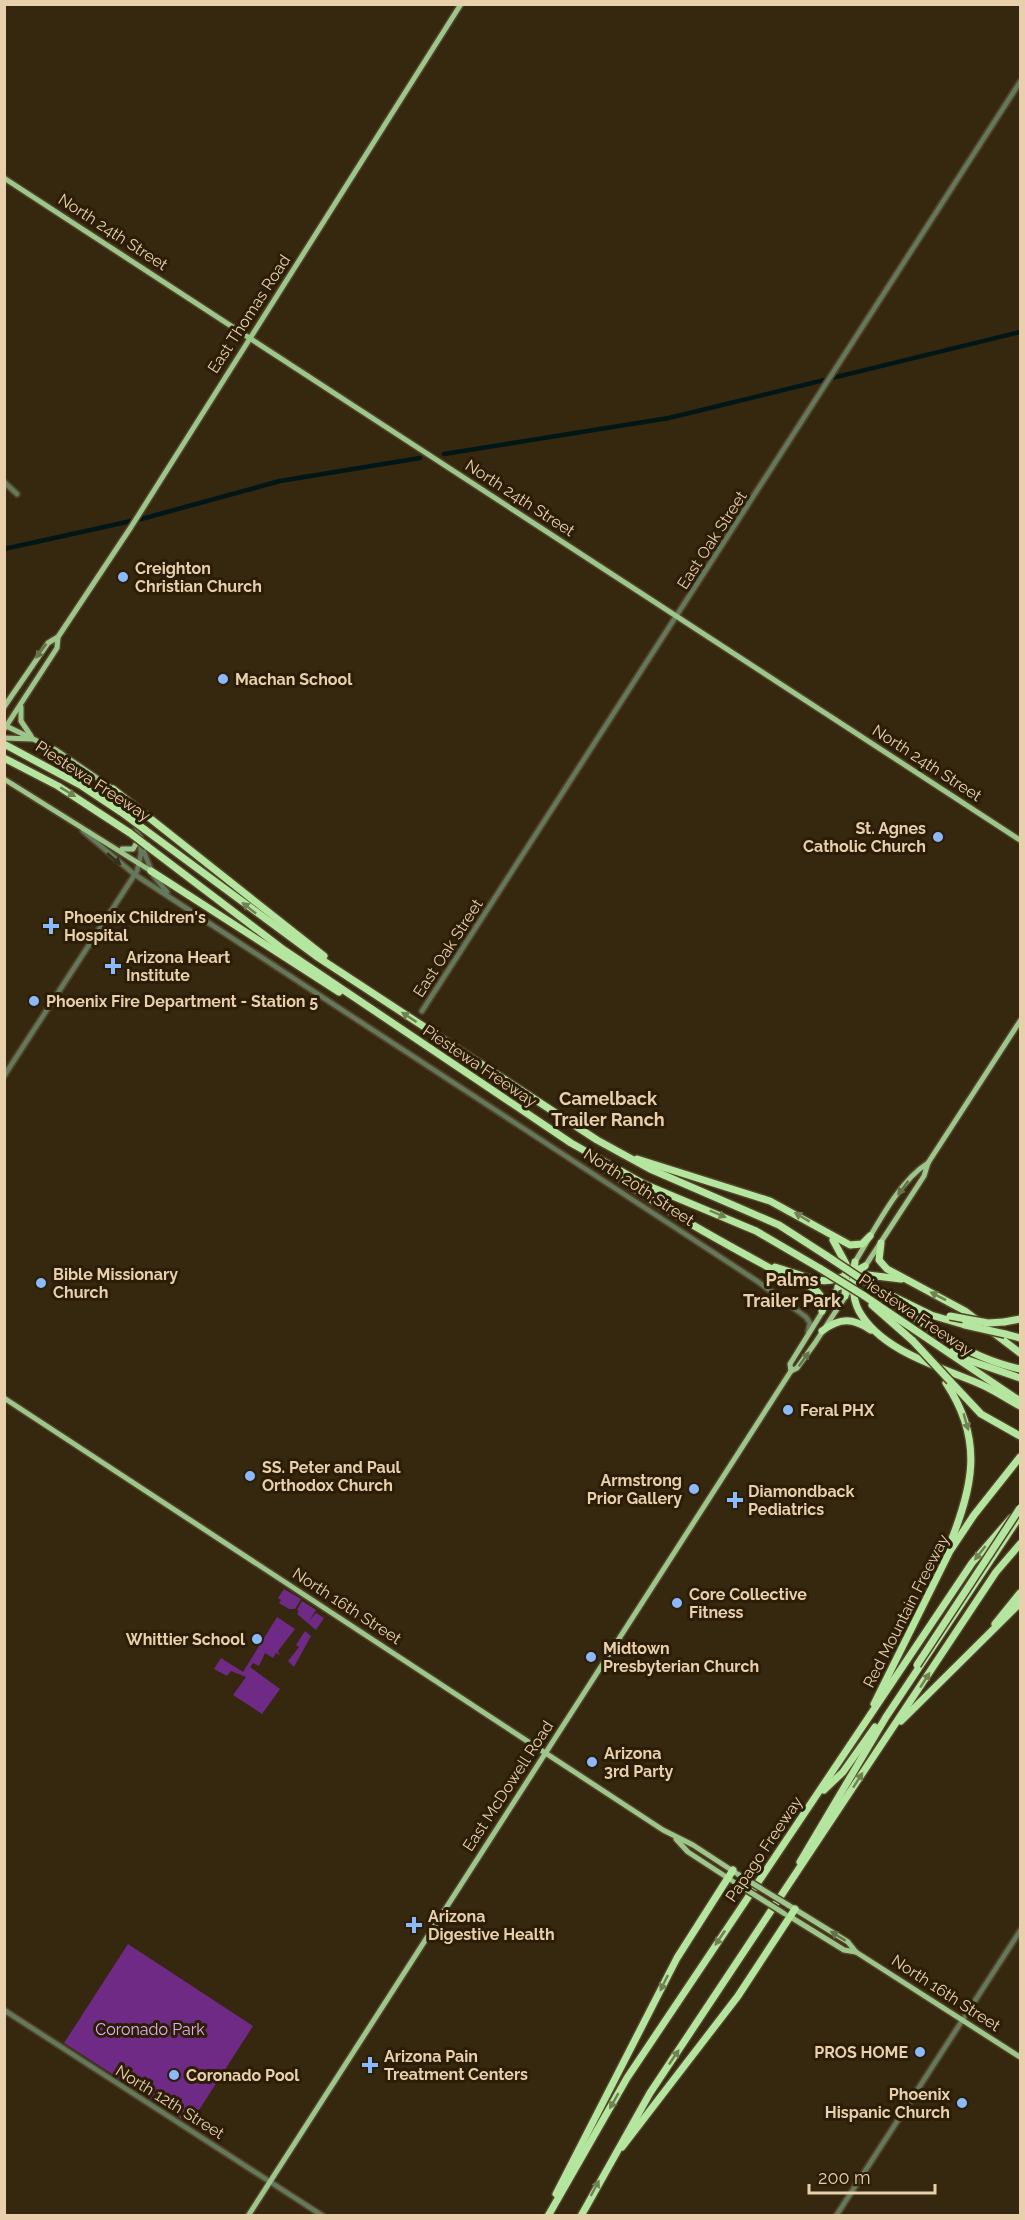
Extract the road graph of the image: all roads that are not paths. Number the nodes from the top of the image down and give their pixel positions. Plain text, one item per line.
1 (461, 4) edge
2 (1020, 82) edge
3 (4, 178) edge
4 (251, 338) junction
5 (4, 482) edge
6 (17, 494) dead end
7 (677, 616) junction
8 (58, 637) junction
9 (24, 699) junction
10 (7, 700) edge
11 (4, 707) edge
12 (5, 727) edge
13 (4, 738) edge
14 (34, 739) junction
15 (4, 744) edge
16 (4, 758) edge
17 (4, 779) edge
18 (112, 789) junction
19 (77, 824) junction
20 (140, 837) junction
21 (1020, 840) edge
22 (117, 848) junction
23 (139, 863) junction
24 (151, 871) junction
25 (134, 874) junction
26 (171, 896) junction
27 (366, 988) junction
28 (358, 1001) junction
29 (422, 1011) dead end
30 (1020, 1021) edge
31 (4, 1076) edge
32 (571, 1143) junction
33 (617, 1152) junction
34 (928, 1163) junction
35 (826, 1233) junction
36 (870, 1236) junction
37 (881, 1243) junction
38 (855, 1262) joint
39 (769, 1266) junction
40 (865, 1266) joint
41 (850, 1278) junction
42 (904, 1280) junction
43 (869, 1284) junction
44 (838, 1287) joint
45 (845, 1296) joint
46 (903, 1301) junction
47 (822, 1311) junction
48 (1020, 1319) edge
49 (905, 1328) junction
50 (822, 1331) junction
51 (808, 1332) junction
52 (883, 1336) junction
53 (1020, 1338) edge
54 (912, 1341) junction
55 (1020, 1353) edge
56 (1020, 1369) edge
57 (791, 1371) junction
58 (1020, 1378) edge
59 (4, 1398) edge
60 (1020, 1404) edge
61 (1020, 1436) edge
62 (1020, 1456) edge
63 (1020, 1510) edge
64 (1020, 1516) edge
65 (1020, 1544) edge
66 (936, 1576) junction
67 (1020, 1593) edge
68 (1020, 1603) edge
69 (970, 1653) junction
70 (919, 1666) junction
71 (865, 1723) junction
72 (892, 1729) junction
73 (546, 1753) junction
74 (812, 1803) junction
75 (675, 1838) junction
76 (736, 1872) junction
77 (731, 1880) junction
78 (790, 1880) junction
79 (791, 1907) junction
80 (788, 1915) junction
81 (1020, 1931) edge
82 (856, 1952) junction
83 (4, 2010) edge
84 (962, 2019) junction
85 (1020, 2057) edge
86 (610, 2160) junction
87 (270, 2180) junction
88 (248, 2216) edge
89 (323, 2216) edge
90 (548, 2216) edge
91 (580, 2216) edge
92 (836, 2216) edge

1 - 4 main road, East Thomas Road
2 - 7 street, East Oak Street
3 - 4 main road, North 24th Street
4 - 7 main road, North 24th Street
4 - 8 main road, East Thomas Road
5 - 6 street
7 - 21 main road, North 24th Street
7 - 29 street, East Oak Street
8 - 9 main road, East Thomas Road
8 -> 10 main road, East Thomas Road
9 - 12 main road, East Thomas Road
9 - 14 main road
10 - 11 main road, East Thomas Road
12 - 14 main road, North 20th Street
13 - 14 main road
14 - 18 main road, North 20th Street
27 -> 15 highway, Piestewa Freeway, bridge
16 -> 28 highway, Piestewa Freeway, bridge
17 - 19 main road, North 20th Street
18 - 20 street, North 20th Street
18 - 27 highway
19 - 22 main road, North 20th Street
19 -> 25 street, North 20th Street
20 - 22 main road
20 - 23 street
20 - 24 street, North 20th Street
22 - 23 main road, North 20th Street
23 - 24 main road, North 20th Street
23 - 25 street
24 - 25 street
24 - 26 street, North 20th Street
24 - 28 highway
25 - 26 street, North 20th Street
25 - 31 street
26 - 51 street, North 20th Street
33 -> 27 highway, Piestewa Freeway
28 - 32 highway, Piestewa Freeway
30 - 34 main road
32 - 39 highway
32 -> 49 highway, Piestewa Freeway, bridge
35 -> 33 highway
33 - 43 highway, Piestewa Freeway, bridge
34 -> 36 main road
34 - 37 main road
35 - 36 highway
35 - 41 highway
36 - 38 main road
37 - 40 main road
37 - 42 highway
38 - 41 highway
39 - 41 highway
39 - 47 highway
40 - 41 highway
41 - 42 highway
41 - 44 highway
41 - 45 highway
41 - 52 highway
55 -> 42 highway
43 - 46 highway
43 - 56 highway, Piestewa Freeway
44 - 47 main road, East McDowell Road
45 - 50 main road, East McDowell Road
46 - 48 highway, bridge
46 - 53 highway, bridge
47 - 51 main road, East McDowell Road
49 - 54 highway
49 - 58 highway
49 - 60 highway, Piestewa Freeway
50 - 52 highway
57 -> 50 main road, East McDowell Road
51 - 57 main road, East McDowell Road
52 - 60 highway
54 - 61 highway, bridge
54 -> 66 highway, bridge
57 - 73 main road, East McDowell Road
59 - 73 main road, North 16th Street
62 - 66 highway, Red Mountain Freeway
63 - 70 highway, bridge
63 -> 71 highway, Papago Freeway
64 - 70 highway, bridge
72 -> 65 highway
66 - 71 highway, Red Mountain Freeway
67 - 69 highway
68 - 69 highway
69 - 72 highway
70 - 74 highway
70 - 78 highway
71 - 74 highway, Papago Freeway
78 -> 72 highway
73 - 75 main road, North 16th Street
73 - 87 main road, East McDowell Road
74 -> 90 highway, Papago Freeway
75 - 76 main road, North 16th Street
75 - 77 main road, North 16th Street
76 - 77 highway
76 - 79 main road, North 16th Street, bridge
77 - 80 main road, North 16th Street, bridge
77 -> 90 highway
86 -> 78 highway
79 - 80 highway
82 -> 79 main road, North 16th Street
80 - 82 main road, North 16th Street
80 - 86 highway
81 - 84 street
82 - 84 main road, North 16th Street
83 - 87 street, North 12th Street
84 - 85 main road, North 16th Street
84 - 92 street
91 -> 86 highway
87 - 88 main road, East McDowell Road
87 - 89 street, North 12th Street

